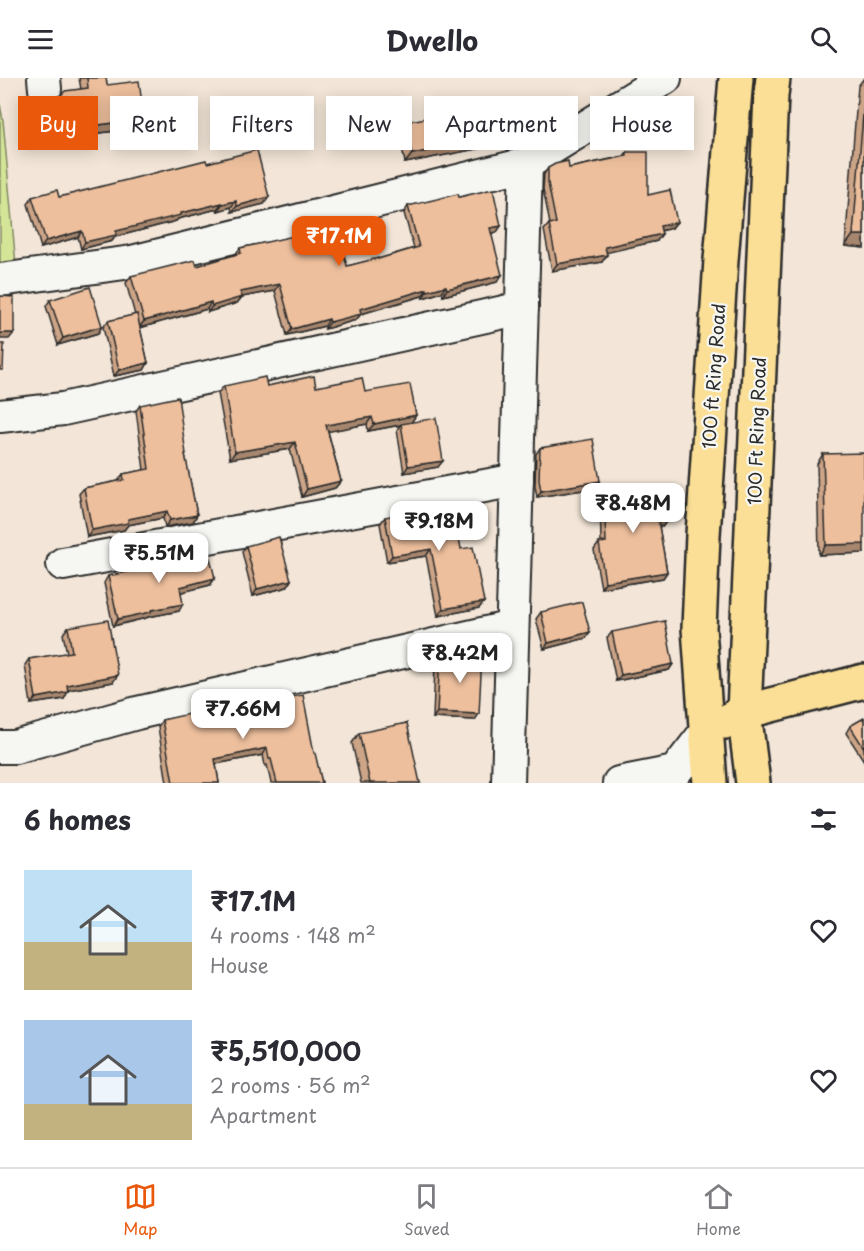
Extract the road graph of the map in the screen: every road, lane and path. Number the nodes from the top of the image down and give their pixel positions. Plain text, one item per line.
1 (665, 78) edge
2 (736, 78) edge
3 (773, 78) edge
4 (526, 164) junction
5 (0, 280) edge
6 (522, 308) junction
7 (0, 416) edge
8 (517, 480) junction
9 (63, 564) dead end
10 (512, 627) junction
11 (864, 681) edge
12 (744, 712) junction
13 (706, 732) junction
14 (0, 747) edge
15 (508, 783) edge
16 (618, 783) edge
17 (710, 783) edge
18 (753, 783) edge

1 - 4 street
2 - 13 main road, 100 ft Ring Road
3 - 12 main road, 100 Ft Ring Road
4 - 5 street
4 - 6 street
6 - 7 street
6 - 8 street
8 - 9 street
8 - 10 street
10 - 14 street
10 - 15 street
11 - 12 main road
12 - 13 main road
12 - 18 main road, 100 Ft Ring Road
13 - 16 street
13 - 17 main road, 100 ft Ring Road

